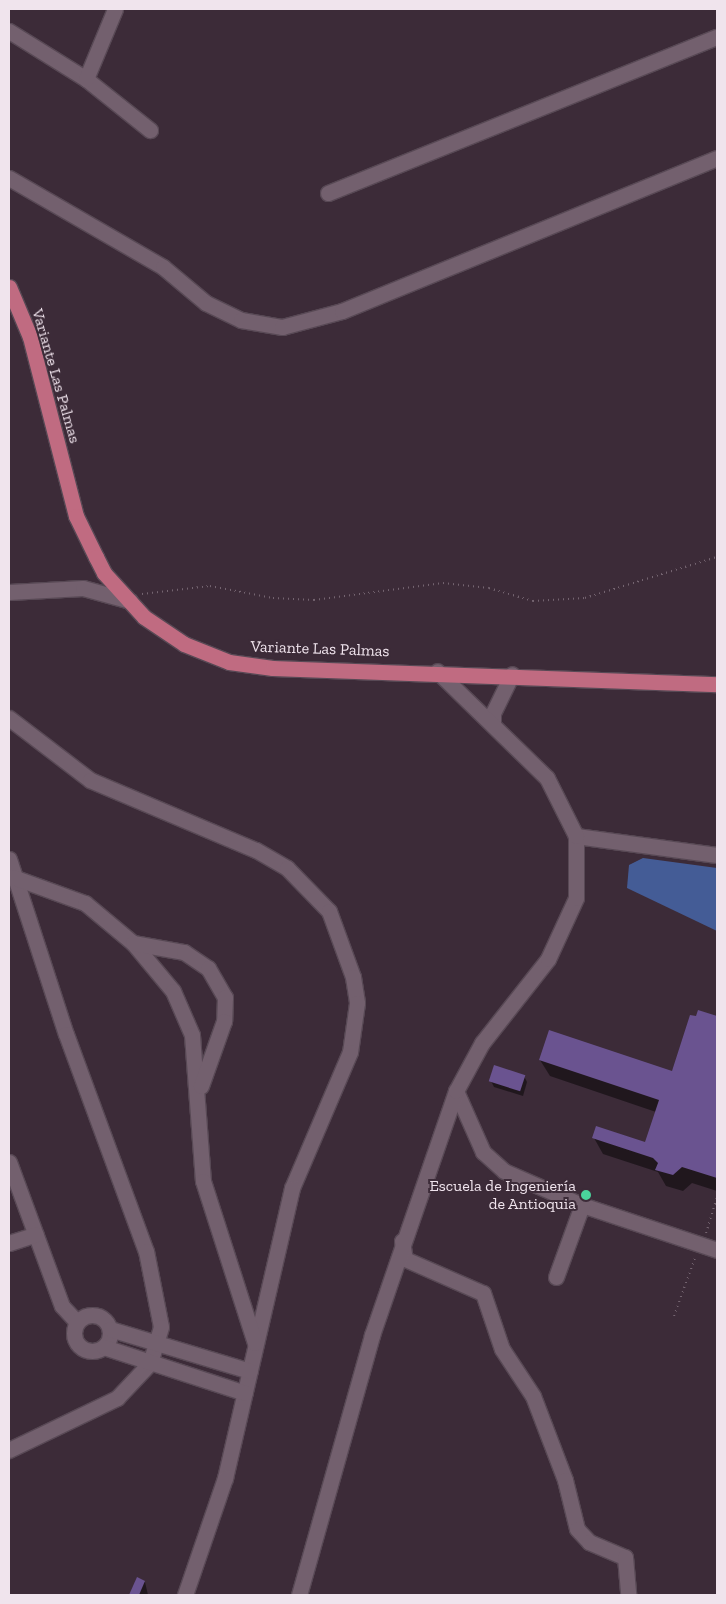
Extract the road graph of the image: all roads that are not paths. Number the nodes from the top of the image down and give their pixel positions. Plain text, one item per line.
1 (115, 9) edge
2 (9, 31) edge
3 (717, 37) edge
4 (86, 79) junction
5 (150, 130) dead end
6 (717, 158) edge
7 (9, 178) edge
8 (328, 193) dead end
9 (9, 287) edge
10 (104, 573) junction
11 (83, 588) junction
12 (9, 592) edge
13 (127, 598) junction
14 (437, 671) junction
15 (512, 674) junction
16 (717, 684) edge
17 (10, 721) edge
18 (493, 724) junction
19 (576, 836) junction
20 (717, 855) edge
21 (9, 859) edge
22 (13, 876) junction
23 (133, 943) junction
24 (200, 1090) junction
25 (456, 1091) junction
26 (9, 1162) edge
27 (582, 1206) junction
28 (36, 1234) junction
29 (402, 1240) junction
30 (9, 1243) edge
31 (717, 1250) edge
32 (556, 1278) dead end
33 (77, 1322) junction
34 (110, 1329) junction
35 (256, 1343) junction
36 (158, 1345) junction
37 (104, 1347) junction
38 (150, 1363) junction
39 (250, 1371) junction
40 (245, 1393) junction
41 (9, 1450) edge
42 (185, 1595) edge
43 (299, 1595) edge
44 (628, 1595) edge

1 - 4 street
2 - 4 street
3 - 8 street
4 - 5 street
6 - 7 street
9 - 10 main road, Variante Las Palmas
10 - 11 street
10 - 13 main road, Variante Las Palmas
11 - 12 street
11 - 13 street
13 - 14 main road, Variante Las Palmas
14 - 15 main road, Variante Las Palmas
14 - 18 street
15 - 16 main road, Variante Las Palmas
15 - 18 street
17 - 35 street
18 - 19 street
19 - 20 street
19 - 25 street
21 - 22 street
22 - 23 street
22 - 36 street
23 - 24 street
23 - 24 street
24 - 35 street
25 - 27 street
25 - 29 street
26 - 28 street
27 - 31 street
27 - 32 street
28 - 30 street
28 - 33 street
29 - 43 street
29 - 44 street
33 - 34 street
33 - 37 street
34 - 36 street
34 - 37 street
35 - 39 street
36 - 38 street
36 - 39 street
37 - 38 street
38 - 40 street
38 - 41 street
39 - 40 street
40 - 42 street

